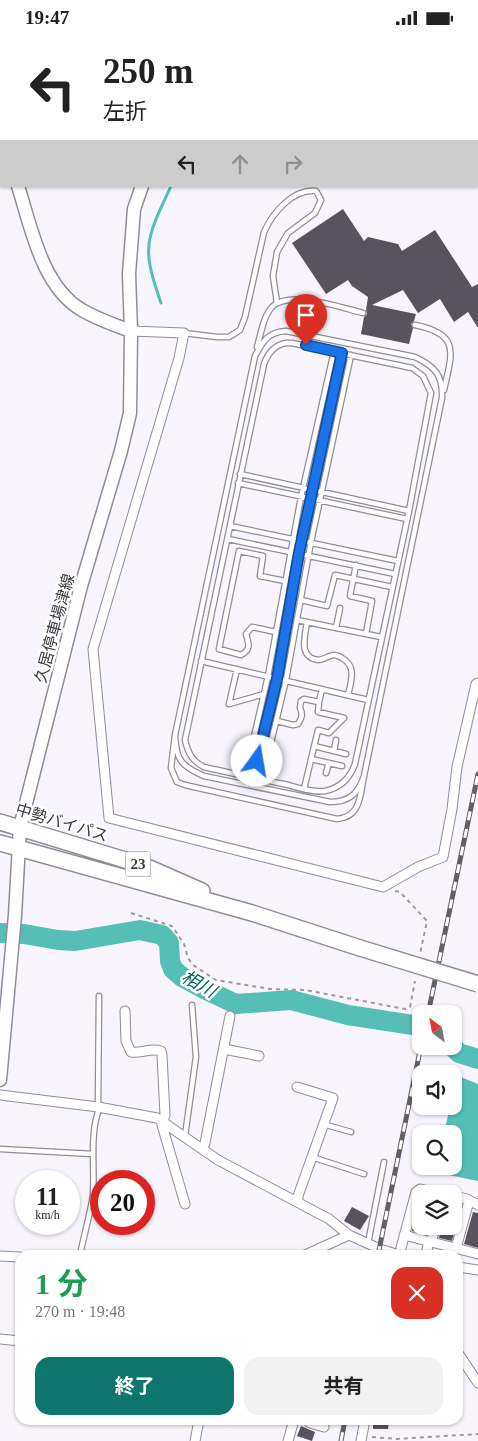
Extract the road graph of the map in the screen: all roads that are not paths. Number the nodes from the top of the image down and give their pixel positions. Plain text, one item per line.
1 (18, 187) edge
2 (142, 187) edge
3 (277, 303) junction
4 (363, 313) dead end
5 (415, 325) dead end
6 (131, 331) junction
7 (184, 333) junction
8 (334, 351) junction
9 (342, 353) junction
10 (255, 355) junction
11 (351, 355) junction
12 (442, 399) junction
13 (240, 474) junction
14 (238, 483) junction
15 (303, 489) junction
16 (313, 491) junction
17 (322, 493) junction
18 (301, 497) junction
19 (311, 499) junction
20 (321, 500) junction
21 (409, 511) junction
22 (407, 519) junction
23 (230, 526) junction
24 (228, 539) junction
25 (293, 539) junction
26 (302, 541) junction
27 (311, 542) junction
28 (290, 551) junction
29 (299, 553) junction
30 (309, 555) junction
31 (398, 561) junction
32 (356, 565) junction
33 (395, 574) junction
34 (353, 579) junction
35 (285, 581) junction
36 (392, 587) junction
37 (301, 600) junction
38 (340, 608) dead end
39 (297, 620) junction
40 (307, 622) junction
41 (336, 628) junction
42 (276, 632) junction
43 (366, 634) junction
44 (382, 637) junction
45 (200, 661) junction
46 (237, 669) junction
47 (268, 676) junction
48 (277, 679) junction
49 (286, 681) junction
50 (478, 683) edge
51 (322, 689) junction
52 (264, 694) junction
53 (348, 695) junction
54 (368, 700) junction
55 (319, 702) junction
56 (277, 721) junction
57 (175, 735) junction
58 (336, 740) dead end
59 (314, 747) junction
60 (334, 751) junction
61 (346, 754) dead end
62 (311, 759) junction
63 (329, 763) junction
64 (342, 766) dead end
65 (326, 773) dead end
66 (245, 776) junction
67 (364, 776) junction
68 (253, 778) junction
69 (262, 780) junction
70 (304, 789) junction
71 (0, 822) edge
72 (20, 827) junction
73 (0, 843) edge
74 (18, 849) junction
75 (252, 913) junction
76 (4, 984) edge
77 (478, 984) edge
78 (99, 996) dead end
79 (192, 1005) dead end
80 (125, 1011) dead end
81 (230, 1016) dead end
82 (224, 1049) junction
83 (259, 1056) dead end
84 (0, 1080) edge
85 (297, 1087) dead end
86 (0, 1095) edge
87 (99, 1107) junction
88 (162, 1121) junction
89 (323, 1124) junction
90 (351, 1132) dead end
91 (184, 1136) junction
92 (0, 1149) edge
93 (202, 1149) junction
94 (93, 1154) junction
95 (312, 1157) junction
96 (384, 1162) dead end
97 (364, 1174) dead end
98 (462, 1199) edge
99 (469, 1201) junction
100 (298, 1202) junction
101 (185, 1204) dead end
102 (478, 1205) edge
103 (412, 1206) edge
104 (350, 1235) junction
105 (404, 1235) junction
106 (432, 1235) edge
107 (430, 1241) junction
108 (368, 1243) junction
109 (81, 1250) edge
110 (316, 1250) edge
111 (387, 1250) edge
112 (401, 1250) edge
113 (427, 1250) edge
114 (453, 1250) edge
115 (463, 1252) edge
116 (478, 1254) edge
117 (0, 1256) edge
118 (15, 1257) edge
119 (463, 1268) edge
120 (478, 1269) edge
121 (0, 1339) edge
122 (15, 1340) edge
123 (463, 1359) edge
124 (475, 1373) edge
125 (478, 1383) edge
126 (198, 1425) edge
127 (293, 1425) edge
128 (317, 1425) edge
129 (364, 1425) edge
130 (324, 1427) dead end
131 (361, 1439) edge
132 (195, 1441) edge
133 (288, 1441) edge

1 - 6 main road
2 - 6 main road, 久居停車場津線
3 - 4 lane
3 - 7 lane
3 - 10 lane
5 - 12 lane
6 - 7 street
6 - 72 main road, 久居停車場津線
7 - 50 street
8 - 9 lane
8 - 13 lane
8 - 15 lane
9 - 11 lane
9 - 16 lane
10 - 12 lane
10 - 57 lane
11 - 17 lane
11 - 21 lane
12 - 67 lane
13 - 14 lane
13 - 15 lane
14 - 18 lane
14 - 23 lane
15 - 16 lane
15 - 18 lane
16 - 17 lane
16 - 19 lane
17 - 20 lane
17 - 21 lane
18 - 19 lane
18 - 25 lane
19 - 20 lane
19 - 26 lane
20 - 22 lane
20 - 27 lane
21 - 22 lane
22 - 31 lane
23 - 24 lane
23 - 25 lane
24 - 28 lane
24 - 45 lane
25 - 26 lane
25 - 28 lane
26 - 27 lane
26 - 29 lane
27 - 30 lane
27 - 31 lane
28 - 29 lane
28 - 35 lane
29 - 30 lane
29 - 48 lane
30 - 32 lane
30 - 37 lane
31 - 33 lane
32 - 33 lane
32 - 34 lane
33 - 36 lane
34 - 36 lane
34 - 37 lane
34 - 43 lane
35 - 42 lane
35 - 42 lane
36 - 44 lane
37 - 39 lane
38 - 41 lane
39 - 40 lane
39 - 49 lane
40 - 41 lane
40 - 53 lane
41 - 43 lane
42 - 47 lane
43 - 44 lane
44 - 54 lane
45 - 46 lane
45 - 66 lane
46 - 47 lane
46 - 52 lane
47 - 48 lane
47 - 52 lane
48 - 49 lane
48 - 68 lane
49 - 51 lane
49 - 56 lane
51 - 53 lane
51 - 55 lane
52 - 66 lane
53 - 54 lane
54 - 70 lane
55 - 56 lane
55 - 59 lane
56 - 69 lane
57 - 67 lane
57 - 67 lane
58 - 60 lane
59 - 60 lane
59 - 62 lane
60 - 61 lane
62 - 63 lane
62 - 70 lane
63 - 64 lane
63 - 65 lane
66 - 68 lane
68 - 69 lane
69 - 70 lane
71 - 72 highway, 中勢バイパス / 23
72 - 74 main road, 久居停車場津線
72 - 75 highway, 中勢バイパス / 23
73 - 74 highway, 中勢バイパス / 23
74 - 75 highway, 中勢バイパス / 23
74 - 76 main road, 久居停車場津線
75 - 77 highway, 中勢バイパス / 23, bridge
76 - 84 main road, 久居停車場津線
78 - 87 lane
79 - 91 lane
80 - 88 street
81 - 82 street
82 - 83 street
82 - 93 street
85 - 89 street
86 - 87 street
87 - 88 street
87 - 94 lane
88 - 91 street
88 - 101 street
89 - 90 lane
89 - 95 street
91 - 93 street
92 - 94 lane
93 - 100 street
94 - 109 lane
95 - 97 lane
95 - 100 street
96 - 108 lane
98 - 99 street
99 - 102 street
99 - 114 street
100 - 104 street
103 - 105 street
104 - 108 street
104 - 110 street
105 - 107 street
105 - 112 street
106 - 107 street
107 - 113 street
107 - 114 street
108 - 111 street
115 - 116 street
117 - 118 street
119 - 120 street
121 - 122 street
123 - 124 street
124 - 125 street
126 - 132 street
127 - 133 street
128 - 130 street
129 - 131 street

